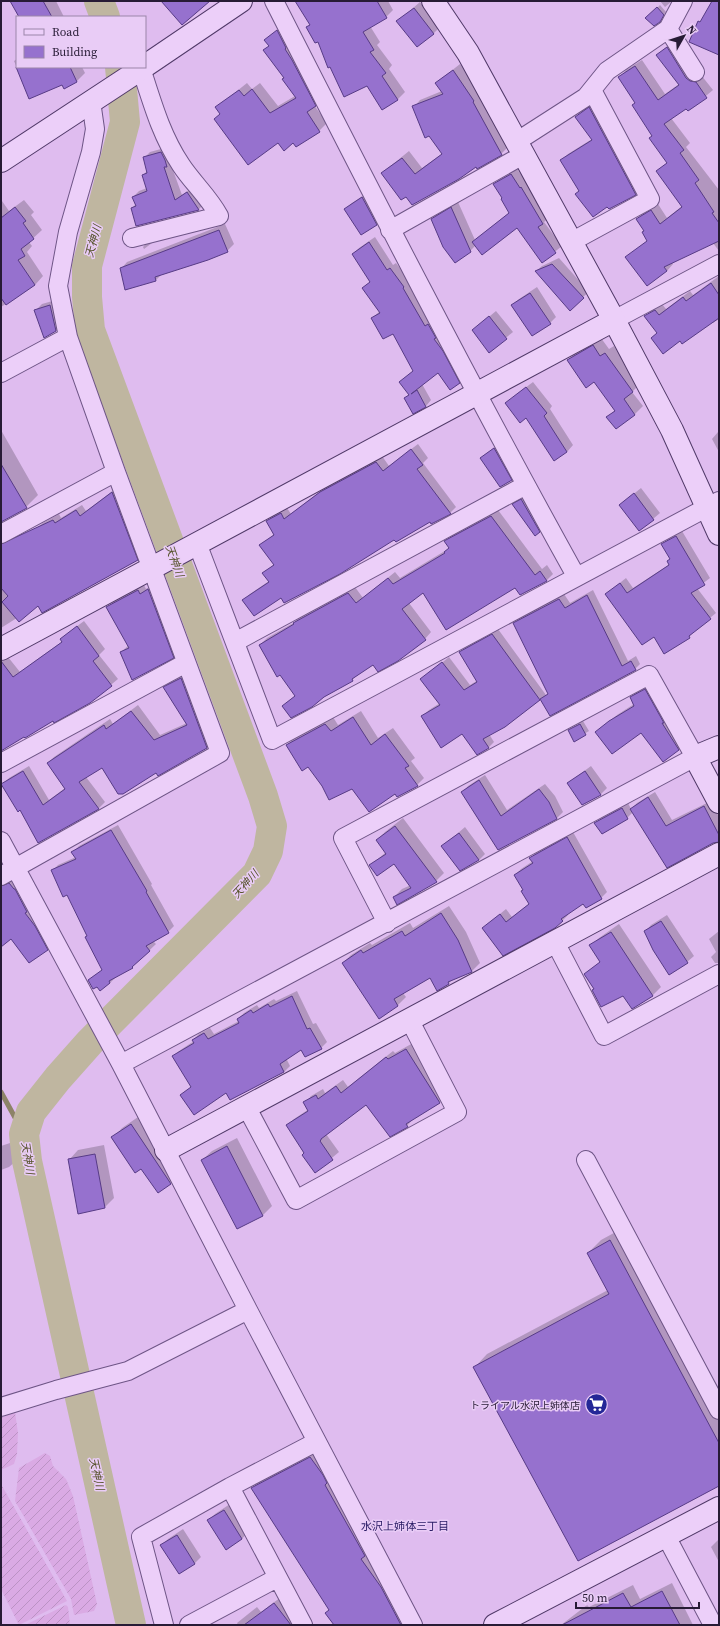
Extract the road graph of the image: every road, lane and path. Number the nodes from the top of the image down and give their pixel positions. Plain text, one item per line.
1 (241, 1) edge
2 (274, 1) edge
3 (433, 1) edge
4 (683, 1) edge
5 (668, 29) junction
6 (146, 65) edge
7 (141, 68) edge
8 (143, 68) edge
9 (694, 72) dead end
10 (592, 90) junction
11 (91, 101) junction
12 (520, 148) junction
13 (1, 161) edge
14 (390, 230) junction
15 (132, 238) dead end
16 (571, 242) junction
17 (719, 264) edge
18 (614, 320) junction
19 (68, 337) junction
20 (1, 374) edge
21 (478, 393) junction
22 (116, 472) junction
23 (526, 485) junction
24 (713, 504) edge
25 (1, 534) edge
26 (719, 534) edge
27 (197, 543) junction
28 (152, 567) junction
29 (576, 576) junction
30 (235, 642) junction
31 (1, 649) edge
32 (186, 663) junction
33 (719, 747) edge
34 (695, 757) junction
35 (1, 763) edge
36 (719, 802) edge
37 (1, 841) edge
38 (719, 854) edge
39 (8, 872) edge
40 (387, 923) junction
41 (555, 942) junction
42 (719, 974) edge
43 (409, 1019) junction
44 (121, 1064) junction
45 (246, 1106) junction
46 (166, 1150) junction
47 (586, 1160) dead end
48 (248, 1310) junction
49 (1, 1407) edge
50 (719, 1410) edge
51 (316, 1442) junction
52 (230, 1487) junction
53 (719, 1508) edge
54 (666, 1536) junction
55 (277, 1578) junction
56 (211, 1620) edge
57 (164, 1625) edge
58 (189, 1625) edge
59 (303, 1625) edge
60 (413, 1625) edge
61 (495, 1625) edge
62 (713, 1625) edge

1 - 6 street
2 - 14 street
3 - 12 street
4 - 5 street
5 - 9 street
5 - 10 street
7 - 11 street
8 - 15 street
10 - 12 street
10 - 16 street
11 - 13 street
11 - 19 street
12 - 14 street
12 - 16 street
14 - 21 street
16 - 18 street
17 - 18 street
18 - 21 street
18 - 24 street
19 - 20 street
19 - 22 street
21 - 23 street
21 - 27 street
22 - 25 street
22 - 28 street
23 - 29 street
23 - 30 street
24 - 26 street
24 - 29 street
27 - 28 street
27 - 30 street
28 - 31 street
28 - 32 street
29 - 30 street
32 - 35 street
32 - 39 street
33 - 34 street
34 - 36 street
34 - 40 street
34 - 40 street
37 - 39 street
38 - 41 street
39 - 44 street
40 - 44 street
41 - 42 street
41 - 43 street
43 - 45 street
43 - 45 street
44 - 46 street
45 - 46 street
46 - 48 street
47 - 50 street
48 - 49 street
48 - 51 street
51 - 52 street
51 - 60 street
52 - 55 street
52 - 57 street
53 - 54 street
54 - 61 street
54 - 62 street
55 - 56 street
55 - 59 street
56 - 58 street

